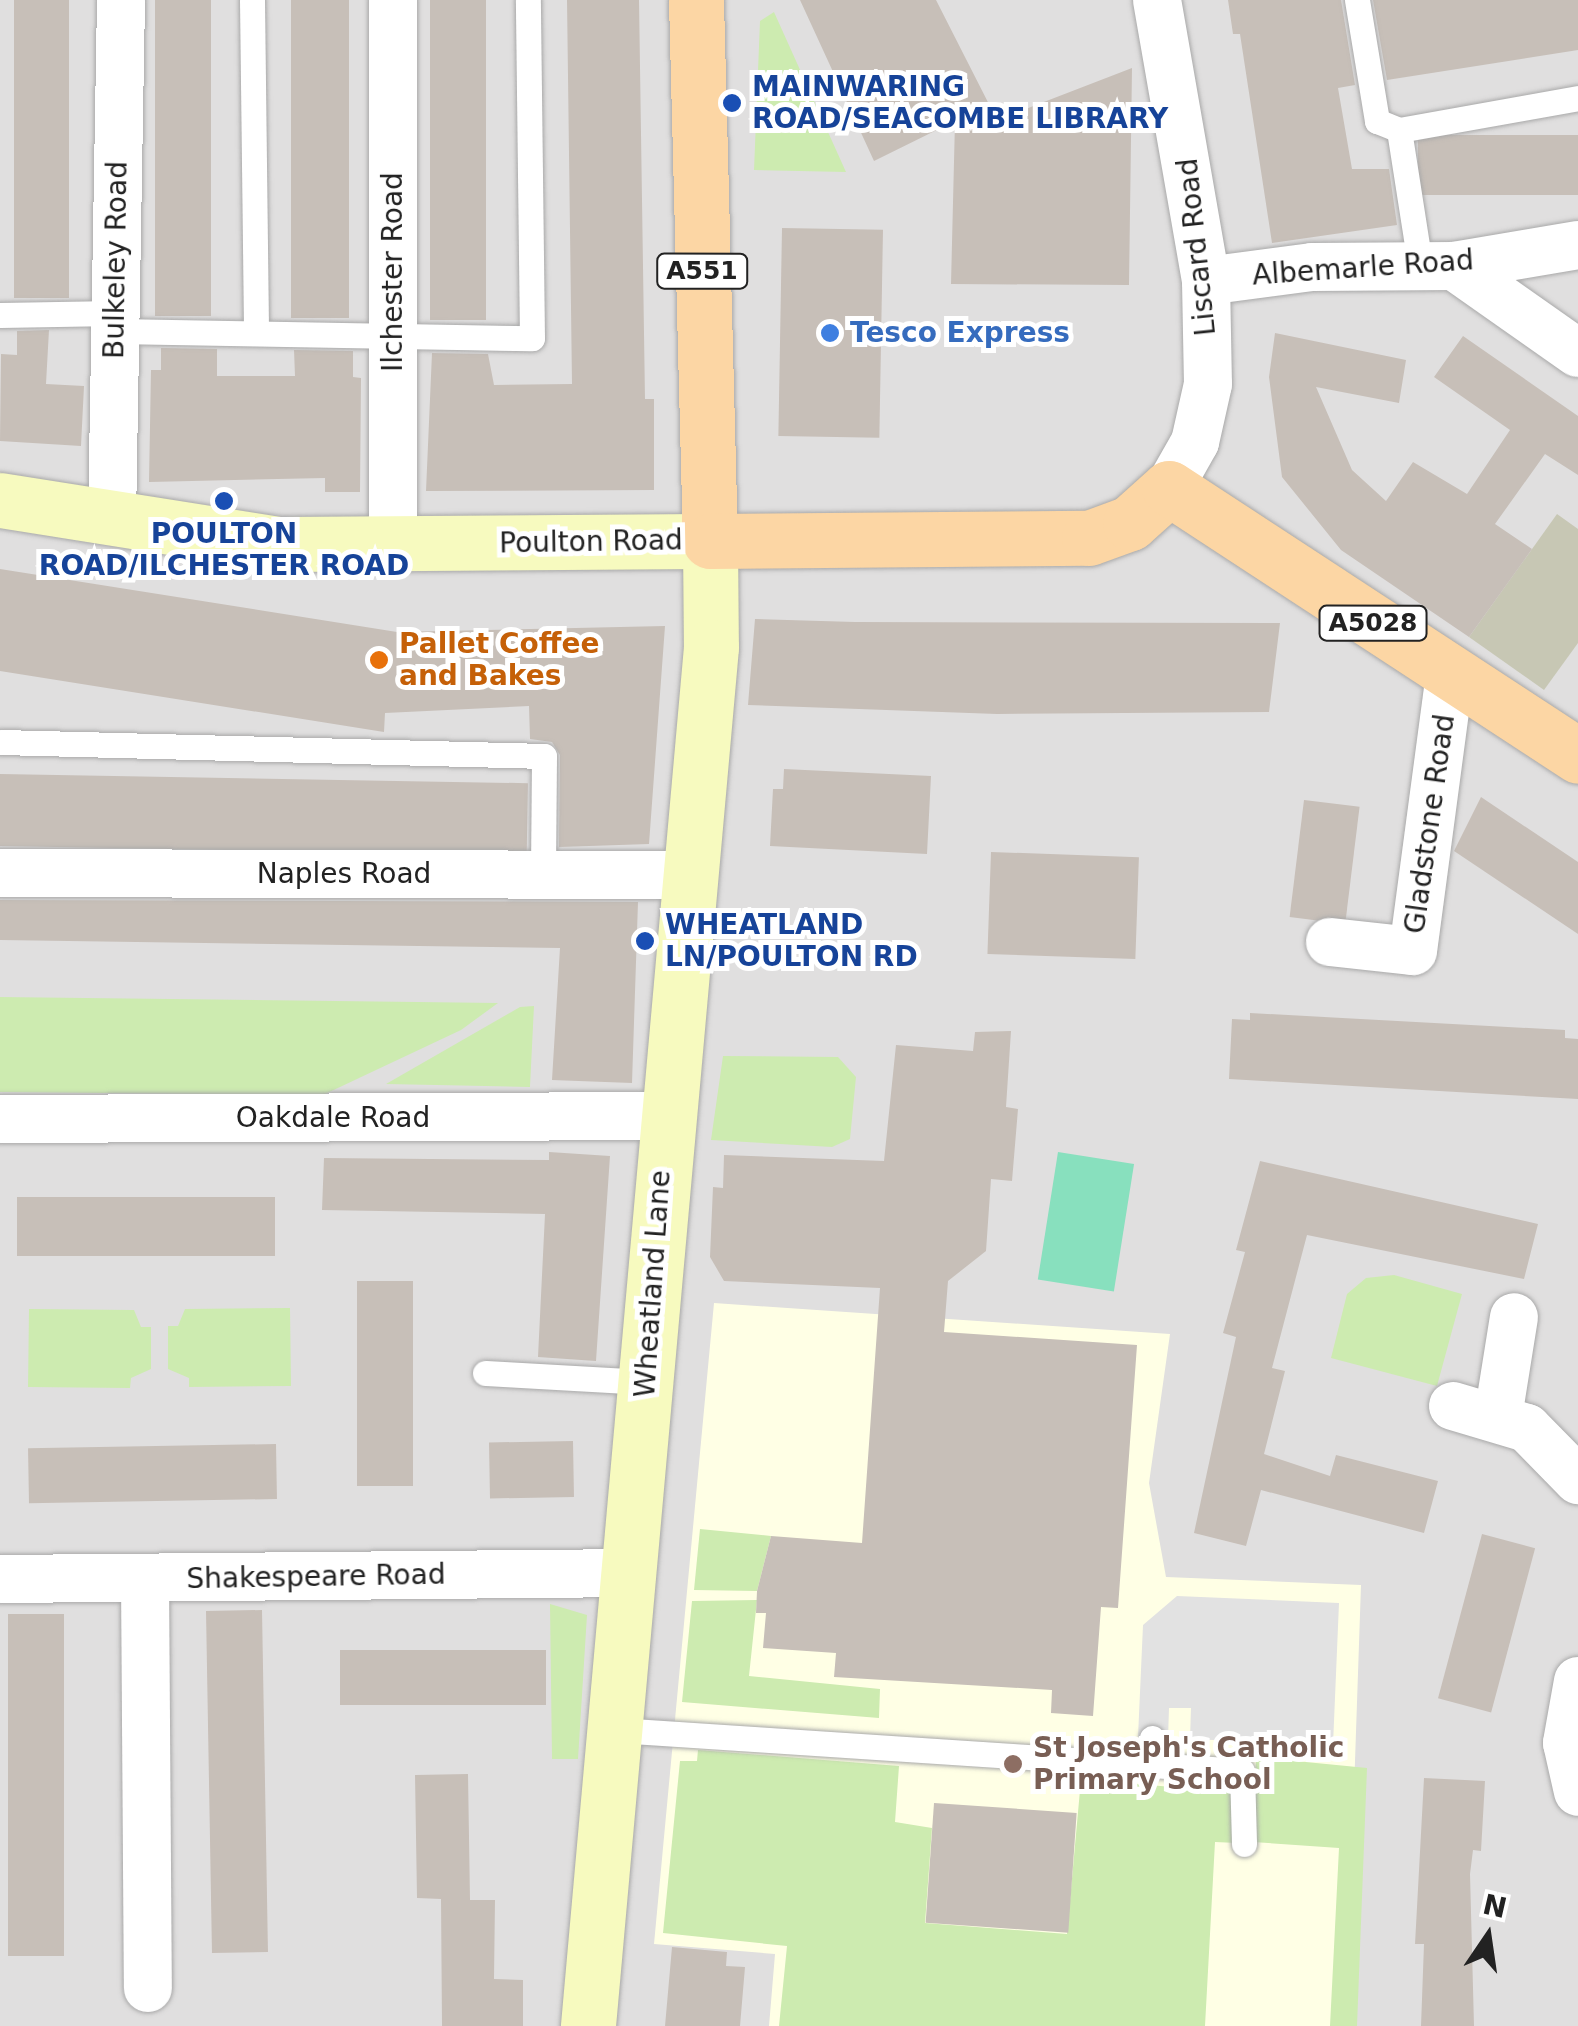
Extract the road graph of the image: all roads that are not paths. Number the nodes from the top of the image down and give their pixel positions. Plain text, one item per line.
1 (121, 0) edge
2 (252, 0) edge
3 (392, 0) edge
4 (528, 0) edge
5 (696, 0) edge
6 (1157, 0) edge
7 (1358, 0) edge
8 (1578, 98) edge
9 (1399, 130) junction
10 (1578, 245) edge
11 (1437, 265) junction
12 (1206, 281) junction
13 (0, 315) edge
14 (115, 322) junction
15 (256, 329) junction
16 (393, 337) junction
17 (1578, 353) edge
18 (1169, 488) junction
19 (0, 500) edge
20 (112, 521) junction
21 (710, 541) junction
22 (393, 544) junction
23 (1450, 674) junction
24 (0, 742) edge
25 (1578, 756) edge
26 (0, 873) edge
27 (543, 874) junction
28 (688, 875) junction
29 (1330, 942) dead end
30 (665, 1116) junction
31 (0, 1119) edge
32 (1514, 1317) dead end
33 (485, 1374) dead end
34 (646, 1382) junction
35 (1578, 1480) edge
36 (632, 1573) junction
37 (0, 1579) edge
38 (145, 1580) junction
39 (1578, 1681) edge
40 (617, 1730) junction
41 (1152, 1738) dead end
42 (1150, 1765) junction
43 (1578, 1792) edge
44 (1244, 1844) dead end
45 (148, 1988) dead end
46 (588, 2026) edge

1 - 14 street, Bulkeley Road
2 - 15 lane
3 - 16 street, Ilchester Road
4 - 16 lane
5 - 21 main road, A551
6 - 12 street, Liscard Road
7 - 9 lane
8 - 9 lane
9 - 11 lane
10 - 11 street, Albemarle Road
11 - 12 street, Albemarle Road
11 - 17 street
12 - 18 street, Liscard Road
13 - 14 lane
14 - 15 lane
14 - 20 street, Bulkeley Road
15 - 16 lane
16 - 22 street, Ilchester Road
18 - 21 main road, Poulton Road
18 - 23 main road, A5028
19 - 20 main road, Poulton Road
20 - 22 main road, Poulton Road
21 - 22 main road, Poulton Road
21 - 28 main road, Wheatland Lane
23 - 25 main road, A5028
23 - 29 street, Gladstone Road
24 - 27 lane
26 - 27 street, Naples Road
27 - 28 street, Naples Road
28 - 30 main road, Wheatland Lane
30 - 31 street, Oakdale Road
30 - 34 main road, Wheatland Lane
32 - 35 street
33 - 34 lane
34 - 36 main road, Wheatland Lane
36 - 38 street, Shakespeare Road
36 - 40 main road, Wheatland Lane
37 - 38 street, Shakespeare Road
38 - 45 street
39 - 43 street
40 - 42 lane
40 - 46 main road, Wheatland Lane
41 - 42 lane
42 - 44 lane

